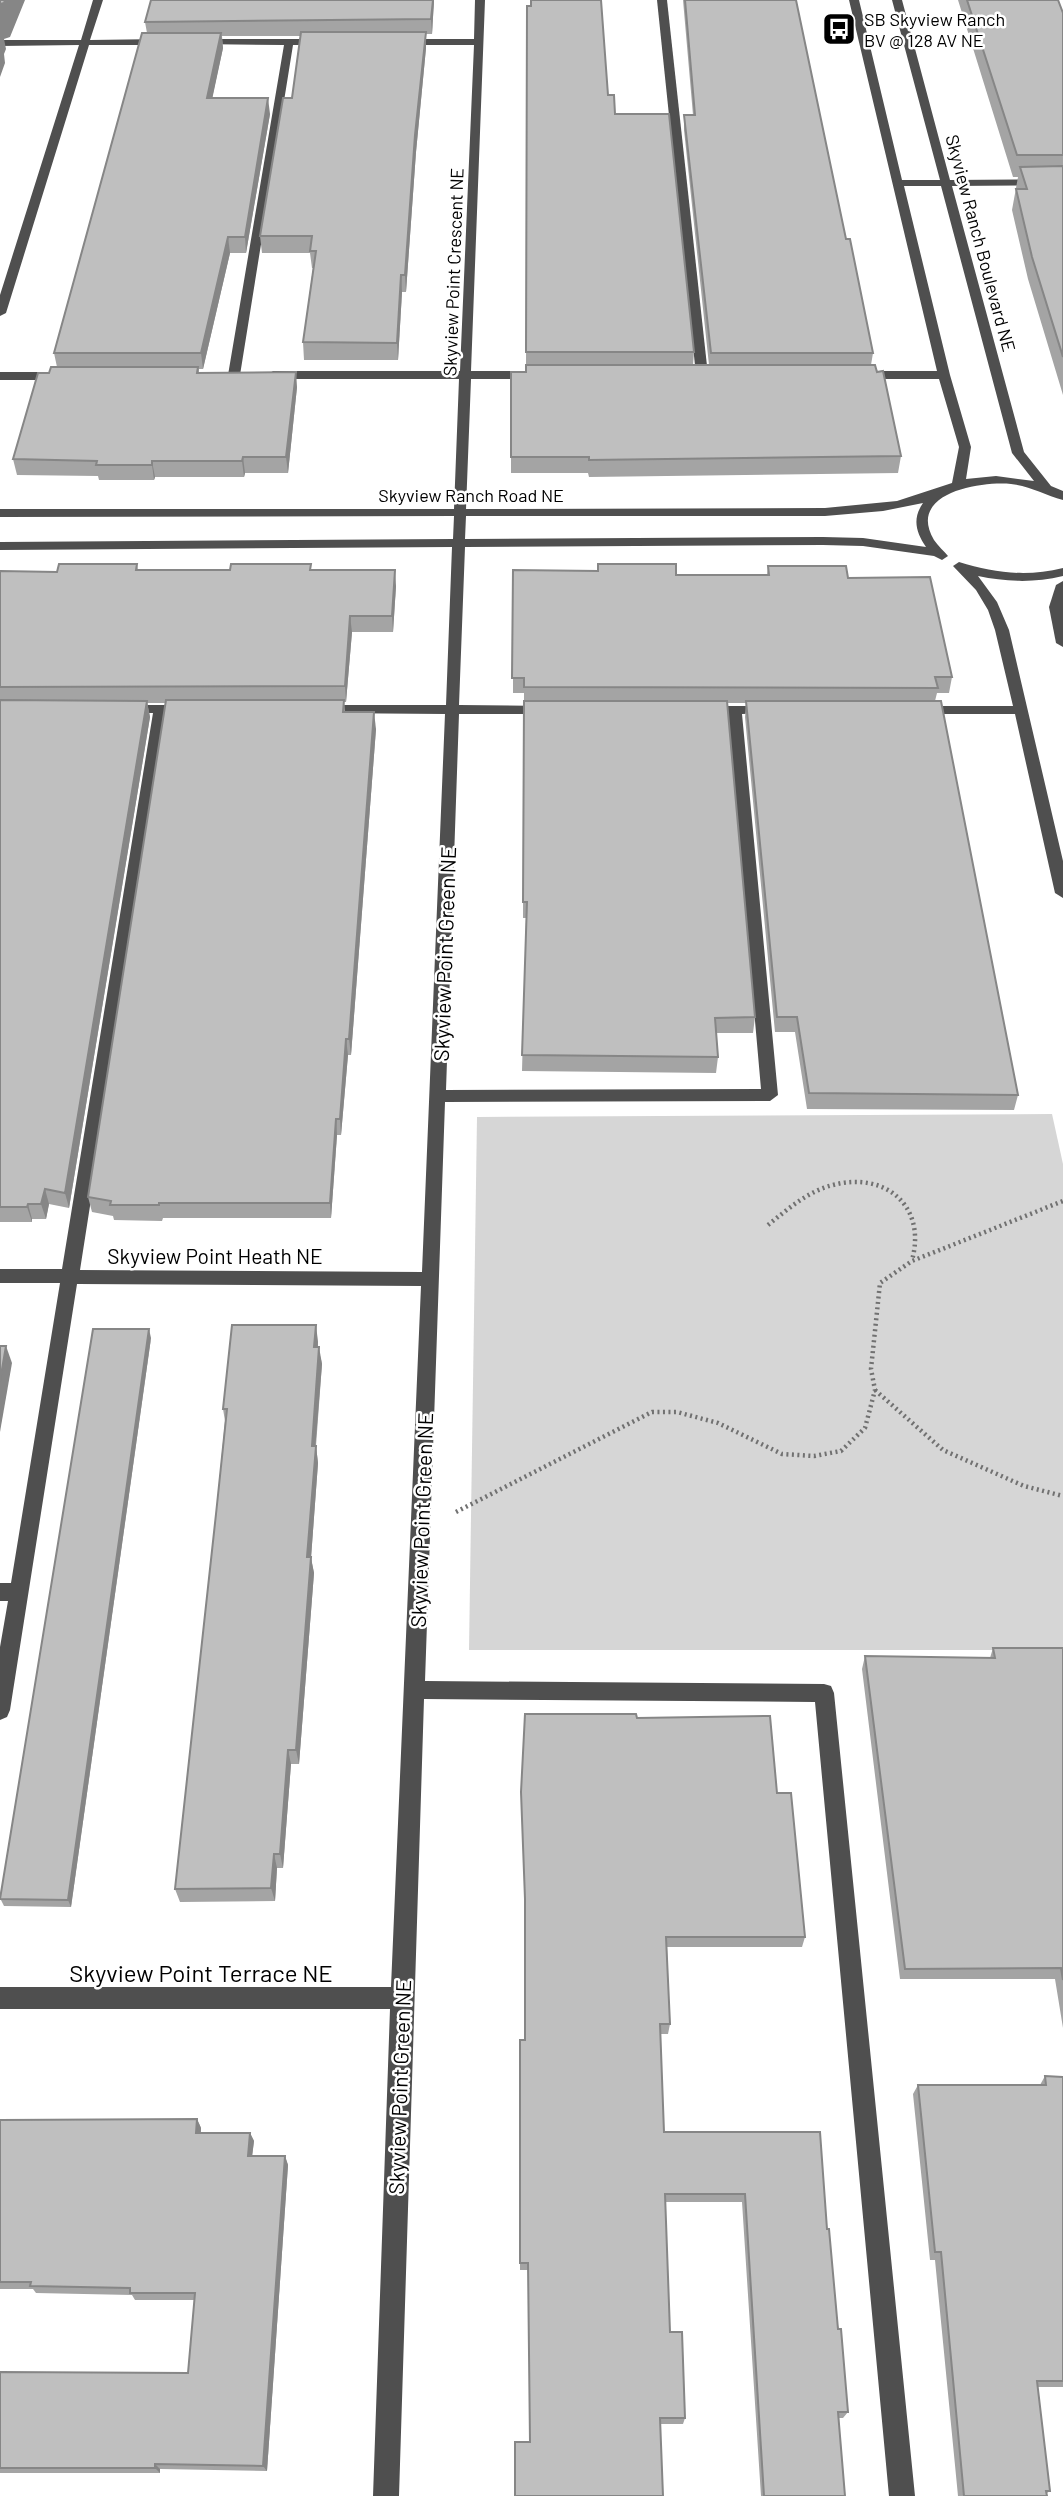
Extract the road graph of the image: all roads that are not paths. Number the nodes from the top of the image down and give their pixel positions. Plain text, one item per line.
1 (98, 0) edge
2 (480, 0) edge
3 (662, 0) edge
4 (854, 0) edge
5 (897, 0) edge
6 (86, 42) junction
7 (289, 42) junction
8 (331, 42) edge
9 (387, 42) edge
10 (478, 42) junction
11 (0, 43) edge
12 (1063, 182) edge
13 (897, 183) junction
14 (945, 183) junction
15 (0, 313) edge
16 (220, 375) edge
17 (234, 375) junction
18 (247, 375) edge
19 (261, 375) edge
20 (466, 375) junction
21 (550, 375) edge
22 (688, 375) edge
23 (702, 375) junction
24 (716, 375) edge
25 (851, 375) edge
26 (944, 375) junction
27 (0, 376) edge
28 (69, 376) edge
29 (958, 485) junction
30 (1046, 488) junction
31 (940, 494) junction
32 (1063, 496) edge
33 (462, 512) junction
34 (0, 513) edge
35 (460, 545) junction
36 (0, 546) edge
37 (938, 553) junction
38 (960, 566) junction
39 (1063, 572) edge
40 (1063, 585) edge
41 (1063, 643) edge
42 (107, 709) edge
43 (161, 709) junction
44 (202, 709) edge
45 (311, 709) edge
46 (453, 709) junction
47 (561, 710) edge
48 (694, 710) edge
49 (735, 710) junction
50 (788, 710) edge
51 (907, 710) edge
52 (1019, 710) junction
53 (1063, 893) edge
54 (439, 1096) junction
55 (0, 1276) edge
56 (71, 1276) junction
57 (430, 1279) junction
58 (10, 1592) edge
59 (415, 1690) junction
60 (0, 1710) edge
61 (0, 1998) edge
62 (402, 1998) junction
63 (386, 2496) edge
64 (902, 2496) edge

1 - 6 street
2 - 10 street, Skyview Point Crescent NE
3 - 23 street
4 - 13 street
5 - 14 street, Skyview Ranch Boulevard NE
6 - 7 street
6 - 11 street
6 - 15 street
7 - 8 street
7 - 17 street
9 - 10 street
10 - 20 street, Skyview Point Crescent NE
12 - 14 street
13 - 14 street
13 - 26 street
14 - 30 street, Skyview Ranch Boulevard NE
16 - 17 street
17 - 18 street
19 - 20 street
20 - 21 street
20 - 33 street, Skyview Point Crescent NE
22 - 23 street
23 - 24 street
25 - 26 street
26 - 29 street
27 - 28 street
29 - 30 street
29 - 31 street, Skyview Ranch Road NE
30 - 32 street
31 - 33 street, Skyview Ranch Road NE
31 - 37 street
33 - 34 street, Skyview Ranch Road NE
33 - 35 street, Skyview Point Crescent NE
35 - 36 street
35 - 37 street
35 - 46 street, Skyview Point Green NE
37 - 38 street
38 - 39 street
38 - 52 street
40 - 41 street
42 - 43 street
43 - 44 street
43 - 56 street
45 - 46 street
46 - 47 street
46 - 54 street, Skyview Point Green NE
48 - 49 street
49 - 50 street
49 - 54 street
51 - 52 street
52 - 53 street
54 - 57 street, Skyview Point Green NE
55 - 56 street, Skyview Point Heath NE
56 - 57 street, Skyview Point Heath NE
56 - 58 street
57 - 59 street, Skyview Point Green NE
58 - 60 street
59 - 62 street, Skyview Point Green NE
59 - 64 street
61 - 62 street, Skyview Point Terrace NE
62 - 63 street, Skyview Point Green NE

